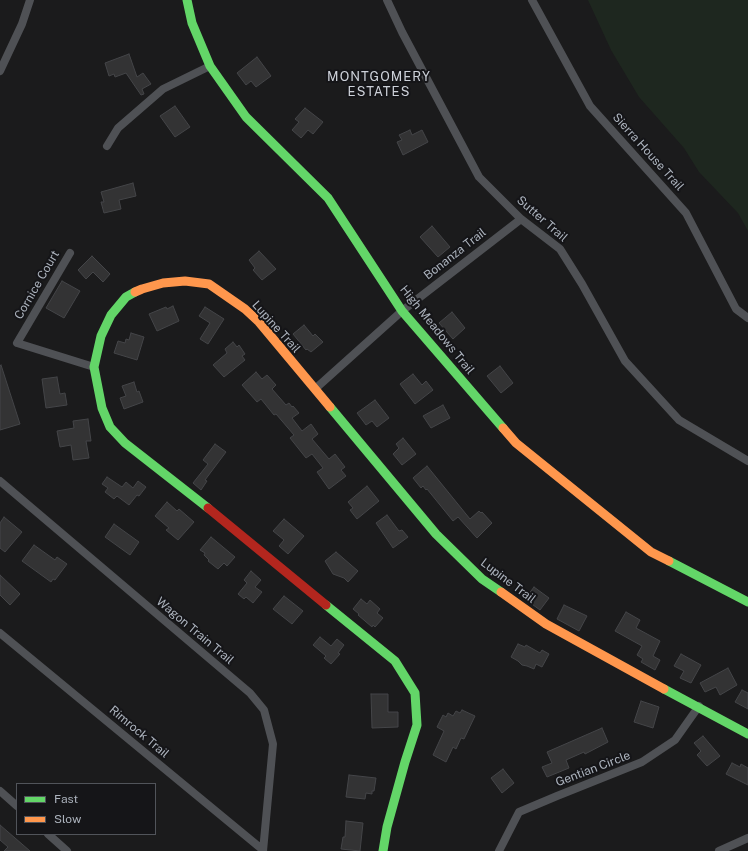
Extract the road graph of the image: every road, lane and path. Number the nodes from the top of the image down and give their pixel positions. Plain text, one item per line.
1 (30, 0) edge
2 (187, 0) edge
3 (387, 0) edge
4 (532, 0) edge
5 (210, 66) junction
6 (0, 71) edge
7 (107, 146) dead end
8 (521, 219) junction
9 (70, 253) dead end
10 (402, 311) junction
11 (748, 318) edge
12 (94, 367) junction
13 (315, 389) junction
14 (748, 461) edge
15 (0, 481) edge
16 (748, 602) edge
17 (0, 633) edge
18 (699, 706) junction
19 (748, 734) edge
20 (0, 792) edge
21 (16, 805) edge
22 (49, 835) edge
23 (748, 838) edge
24 (67, 851) edge
25 (263, 851) edge
26 (383, 851) edge
27 (499, 851) edge
28 (719, 851) edge

1 - 6 street
2 - 5 street, High Meadows Trail
3 - 8 street, Sutter Trail
4 - 11 street, Sierra House Trail
5 - 7 street
5 - 10 street, High Meadows Trail
8 - 10 street, Bonanza Trail
8 - 14 street, Sutter Trail
9 - 12 street, Cornice Court
10 - 13 street, Bonanza Trail
10 - 16 street, High Meadows Trail
12 - 13 street, Lupine Trail
12 - 26 street, Lupine Trail
13 - 18 street, Lupine Trail
15 - 25 street, Wagon Train Trail
17 - 25 street, Rimrock Trail
18 - 19 street, Lupine Trail
18 - 27 street, Gentian Circle
20 - 21 street
22 - 24 street
23 - 28 street

